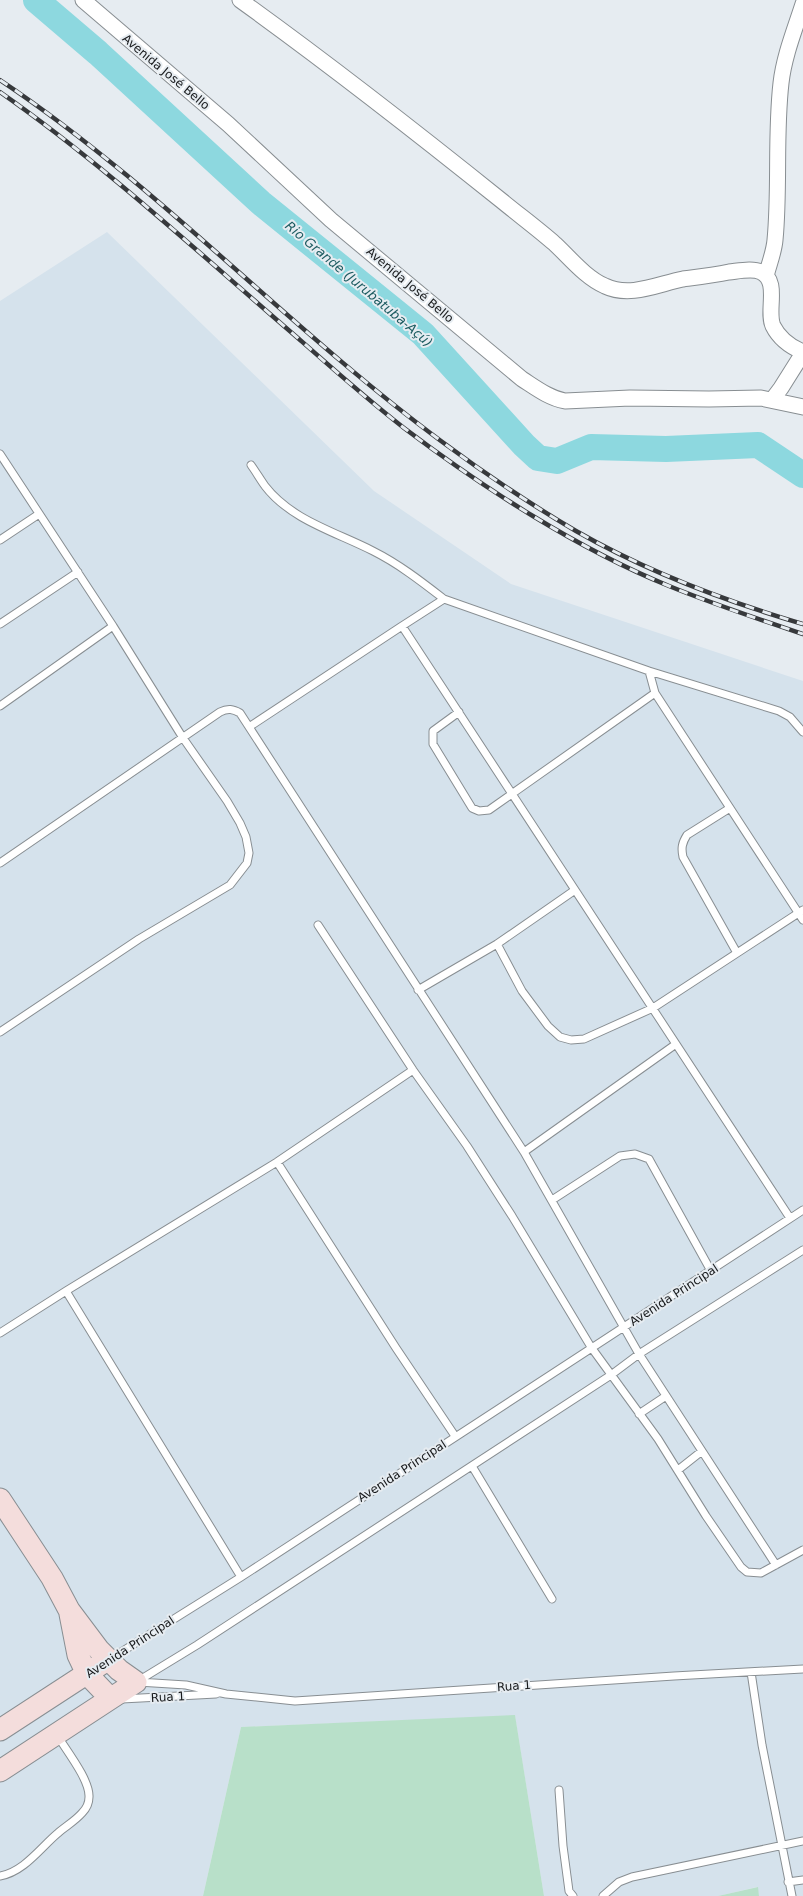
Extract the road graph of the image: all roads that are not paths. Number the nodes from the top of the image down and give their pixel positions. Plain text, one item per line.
1 (83, 0) edge
2 (240, 0) edge
3 (803, 4) edge
4 (766, 276) junction
5 (803, 353) edge
6 (772, 400) junction
7 (803, 406) edge
8 (1, 458) edge
9 (251, 465) dead end
10 (39, 514) junction
11 (0, 540) edge
12 (78, 572) junction
13 (444, 599) junction
14 (0, 624) edge
15 (113, 626) junction
16 (402, 626) junction
17 (649, 671) junction
18 (655, 693) junction
19 (0, 706) edge
20 (459, 712) junction
21 (249, 727) junction
22 (803, 732) edge
23 (183, 738) junction
24 (512, 793) junction
25 (730, 808) junction
26 (0, 863) edge
27 (575, 890) junction
28 (801, 912) edge
29 (803, 920) edge
30 (318, 925) dead end
31 (497, 944) junction
32 (737, 953) junction
33 (418, 990) junction
34 (653, 1008) junction
35 (0, 1032) edge
36 (676, 1044) junction
37 (413, 1070) junction
38 (524, 1152) junction
39 (277, 1162) junction
40 (552, 1200) junction
41 (803, 1210) edge
42 (790, 1218) junction
43 (803, 1250) edge
44 (710, 1271) junction
45 (66, 1291) junction
46 (624, 1327) junction
47 (0, 1333) edge
48 (591, 1347) junction
49 (639, 1354) junction
50 (611, 1375) junction
51 (666, 1396) junction
52 (639, 1414) junction
53 (455, 1436) junction
54 (702, 1451) junction
55 (472, 1466) junction
56 (678, 1470) junction
57 (0, 1499) edge
58 (803, 1550) edge
59 (776, 1565) junction
60 (241, 1577) junction
61 (552, 1599) dead end
62 (69, 1610) junction
63 (109, 1660) junction
64 (803, 1669) edge
65 (751, 1672) junction
66 (87, 1674) junction
67 (136, 1682) junction
68 (226, 1694) junction
69 (110, 1698) junction
70 (0, 1730) edge
71 (59, 1733) junction
72 (0, 1771) edge
73 (559, 1790) dead end
74 (803, 1841) edge
75 (781, 1845) junction
76 (0, 1876) edge
77 (803, 1880) edge
78 (788, 1882) junction
79 (573, 1896) edge
80 (603, 1896) edge
81 (792, 1896) edge

1 - 6 street, Avenida José Bello
2 - 4 street
3 - 4 street
4 - 5 street
5 - 6 street
6 - 7 street, Avenida José Bello
8 - 10 lane
9 - 13 lane
10 - 11 lane
10 - 12 lane
12 - 14 lane
12 - 15 lane
13 - 16 lane
13 - 17 lane
15 - 19 lane
15 - 23 lane
16 - 20 lane
16 - 21 lane
17 - 18 lane
17 - 22 lane
18 - 24 lane
18 - 25 lane
20 - 24 lane
20 - 24 lane
21 - 23 lane
21 - 33 lane
23 - 26 lane
23 - 35 lane
24 - 27 lane
25 - 28 lane
25 - 32 lane
27 - 31 lane
27 - 34 lane
28 - 29 lane
28 - 32 lane
30 - 37 lane
31 - 33 lane
31 - 34 lane
32 - 34 lane
33 - 38 lane
34 - 36 lane
36 - 38 lane
36 - 42 lane
37 - 39 lane
37 - 48 lane
38 - 40 lane
39 - 45 lane
39 - 53 lane
40 - 44 lane
40 - 46 lane
41 - 42 lane, Avenida Principal
42 - 44 lane, Avenida Principal
43 - 49 lane
44 - 46 lane, Avenida Principal
45 - 47 lane
45 - 60 lane
46 - 48 lane, Avenida Principal
46 - 49 lane
48 - 50 lane
48 - 53 lane, Avenida Principal
49 - 50 lane
49 - 51 lane
50 - 52 lane
50 - 55 lane
51 - 52 lane
51 - 54 lane
52 - 56 lane
53 - 60 lane, Avenida Principal
54 - 56 lane
54 - 59 lane
55 - 61 lane
55 - 67 lane
56 - 59 lane
57 - 62 street
58 - 59 lane
60 - 63 lane, Avenida Principal
62 - 63 street
62 - 66 street
63 - 66 street, Avenida Principal
63 - 67 street
64 - 65 lane, Rua 1
65 - 68 lane, Rua 1
65 - 75 lane
66 - 69 street
66 - 70 street, Avenida Principal
67 - 68 lane, Rua 1
67 - 69 street
68 - 69 lane, Rua 1
69 - 71 street
71 - 72 street
71 - 76 lane
73 - 79 lane
74 - 75 lane
75 - 78 lane
75 - 80 lane
77 - 78 lane
78 - 81 lane

